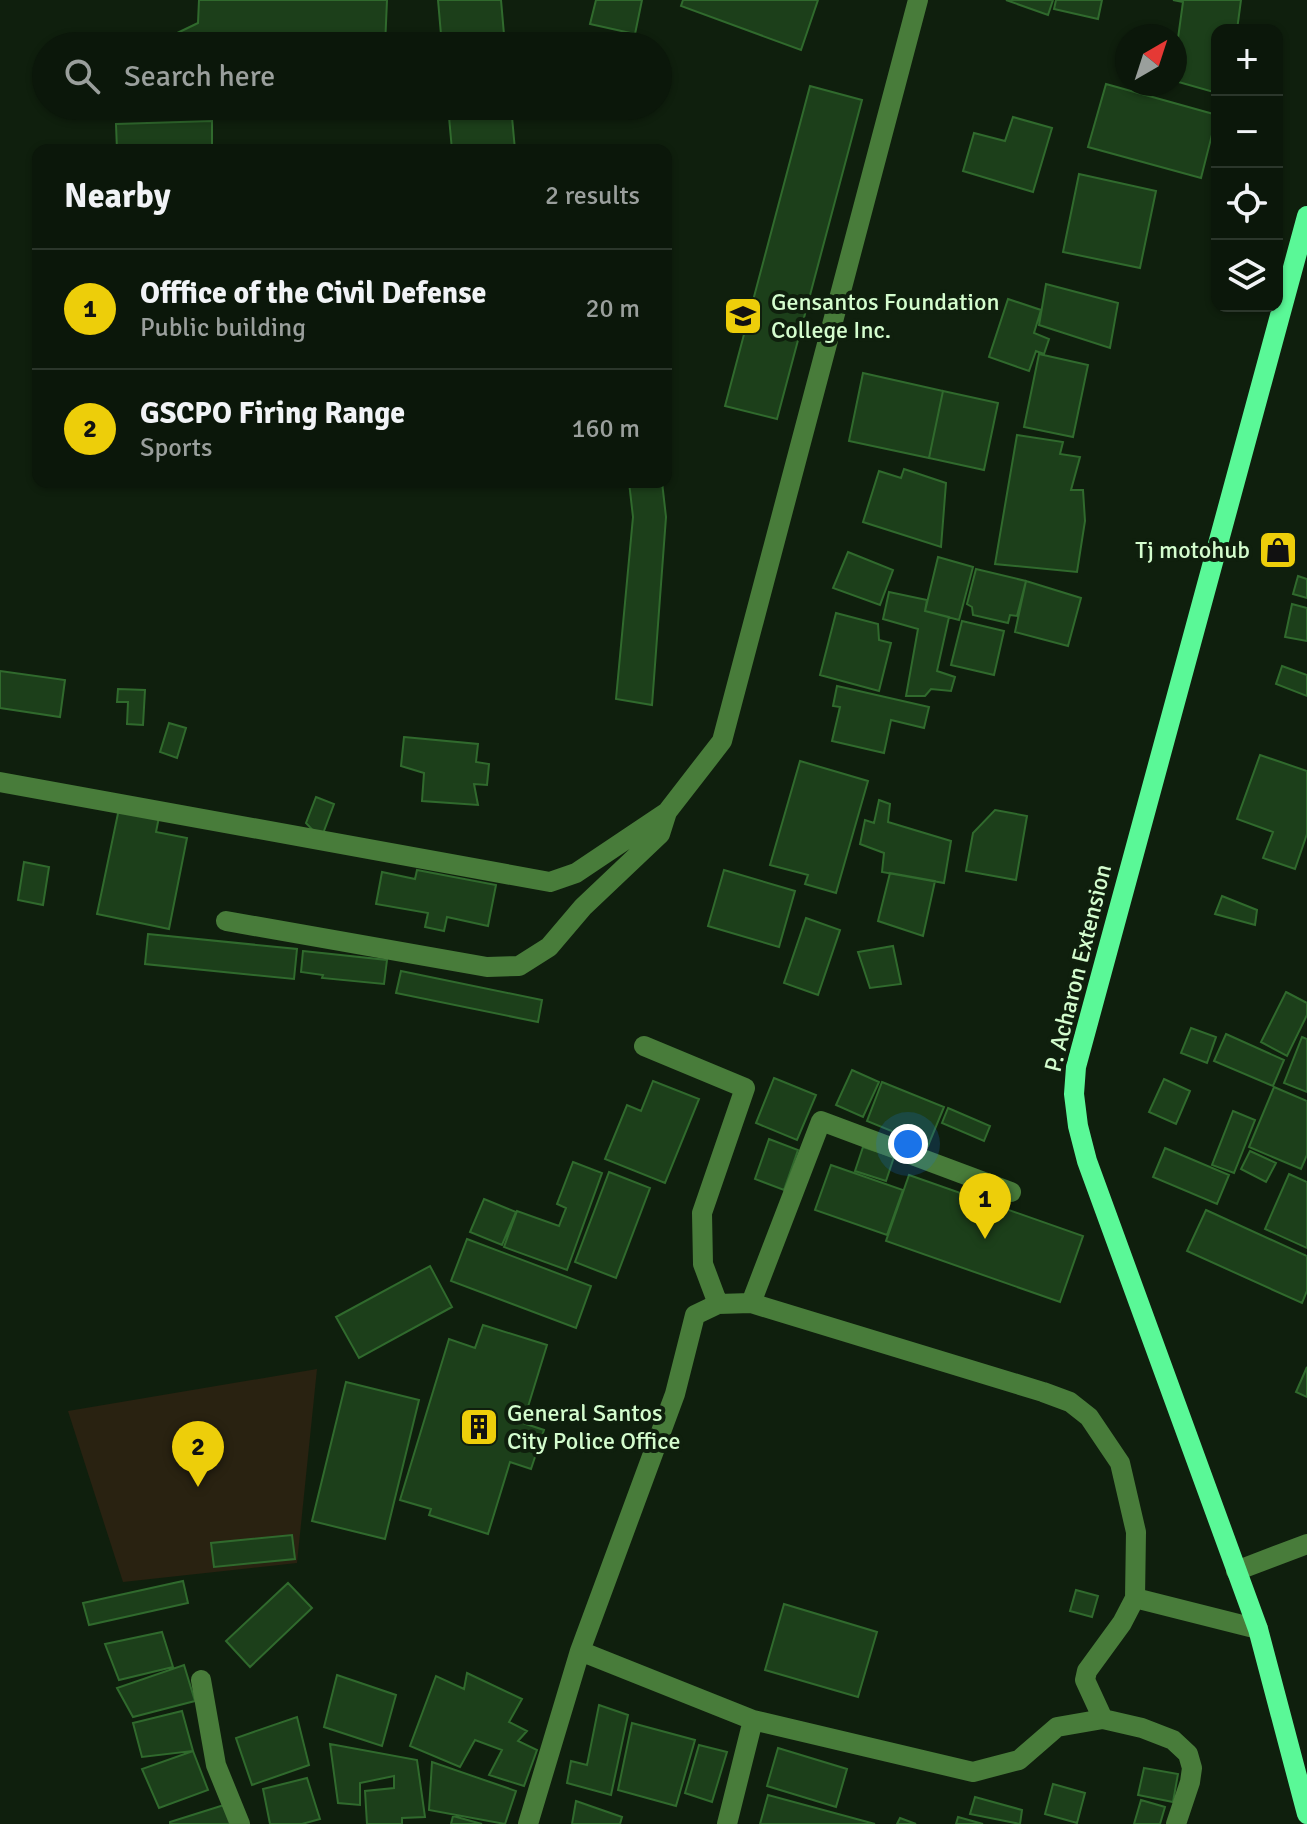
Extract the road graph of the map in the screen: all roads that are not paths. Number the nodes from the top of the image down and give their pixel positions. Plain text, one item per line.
1 (918, 0) edge
2 (1307, 216) edge
3 (0, 782) edge
4 (667, 812) junction
5 (226, 921) dead end
6 (644, 1046) dead end
7 (1011, 1192) dead end
8 (751, 1303) junction
9 (718, 1304) junction
10 (1307, 1544) edge
11 (1236, 1571) junction
12 (1135, 1598) junction
13 (1258, 1629) junction
14 (580, 1651) junction
15 (201, 1680) dead end
16 (1103, 1719) junction
17 (753, 1720) junction
18 (1307, 1814) edge
19 (240, 1824) edge
20 (528, 1824) edge
21 (727, 1824) edge
22 (1176, 1824) edge

1 - 4 street
2 - 11 main road, P. Acharon Extension
3 - 4 street
4 - 5 street
6 - 9 street
7 - 8 street
8 - 9 street
8 - 12 street
9 - 14 street
10 - 11 street
11 - 13 main road, P. Acharon Extension
12 - 13 street
12 - 16 street
13 - 18 main road, P. Acharon Extension
14 - 17 street
14 - 20 street
15 - 19 street
16 - 17 street
16 - 22 street
17 - 21 street

